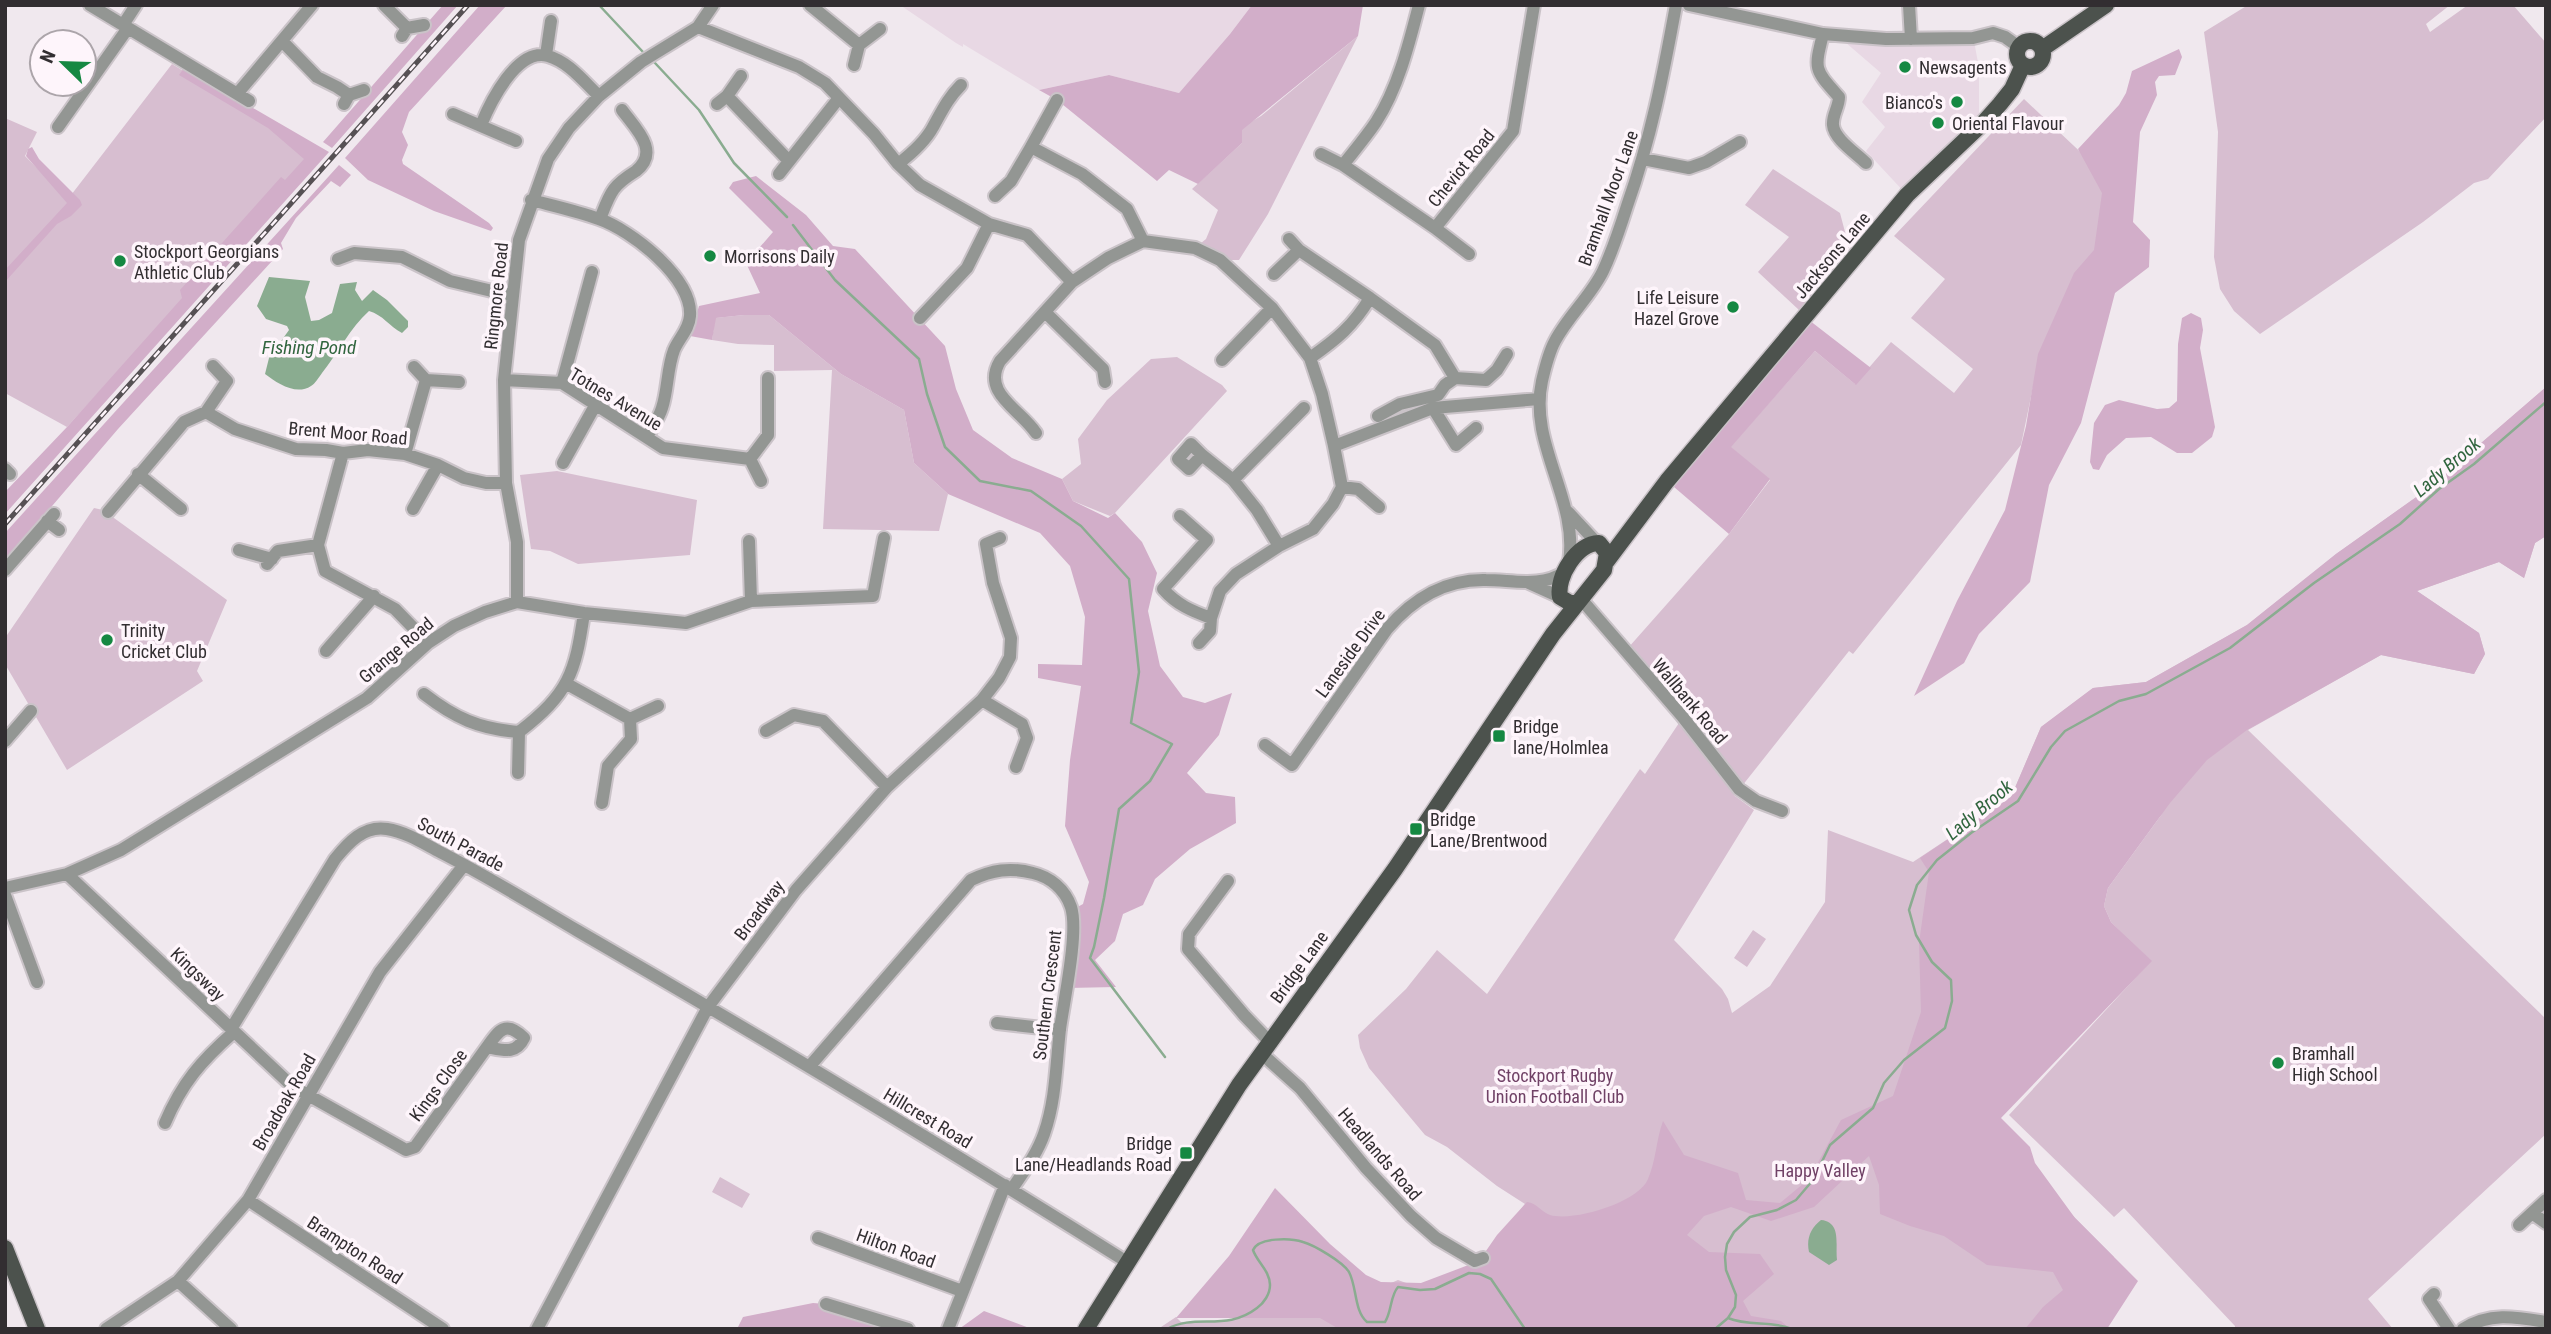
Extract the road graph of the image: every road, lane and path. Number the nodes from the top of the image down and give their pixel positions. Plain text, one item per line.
1 (90, 5) edge
2 (136, 5) edge
3 (312, 5) edge
4 (384, 5) edge
5 (713, 5) edge
6 (810, 5) edge
7 (1419, 5) edge
8 (1534, 5) edge
9 (1676, 5) edge
10 (1689, 5) edge
11 (1909, 5) edge
12 (2106, 5) edge
13 (551, 21) dead end
14 (425, 25) dead end
15 (126, 27) junction
16 (698, 27) junction
17 (880, 29) dead end
18 (1823, 34) junction
19 (1911, 39) junction
20 (283, 42) junction
21 (859, 45) junction
22 (2019, 47) junction
23 (2042, 49) junction
24 (546, 55) junction
25 (854, 65) dead end
26 (2022, 65) junction
27 (741, 76) dead end
28 (961, 85) dead end
29 (364, 90) dead end
30 (237, 94) junction
31 (599, 96) junction
32 (839, 98) junction
33 (1057, 100) dead end
34 (249, 101) dead end
35 (622, 110) dead end
36 (453, 114) dead end
37 (481, 125) junction
38 (58, 127) dead end
39 (516, 141) dead end
40 (1740, 142) dead end
41 (1031, 146) junction
42 (1321, 155) dead end
43 (1643, 159) junction
44 (789, 160) junction
45 (1866, 163) dead end
46 (898, 164) junction
47 (1343, 165) junction
48 (779, 174) dead end
49 (995, 196) dead end
50 (531, 200) junction
51 (600, 219) junction
52 (989, 224) junction
53 (1435, 228) junction
54 (1289, 239) dead end
55 (347, 241) dead end
56 (1143, 241) junction
57 (1299, 250) junction
58 (354, 253) junction
59 (1469, 254) dead end
60 (338, 259) dead end
61 (592, 272) dead end
62 (1274, 274) dead end
63 (1072, 282) junction
64 (513, 296) junction
65 (1370, 298) junction
66 (1272, 308) junction
67 (1046, 313) junction
68 (920, 318) dead end
69 (1507, 354) dead end
70 (1310, 358) junction
71 (1223, 360) dead end
72 (213, 366) dead end
73 (414, 367) dead end
74 (768, 378) dead end
75 (1455, 378) junction
76 (426, 380) junction
77 (504, 380) junction
78 (458, 382) dead end
79 (1105, 382) dead end
80 (562, 383) junction
81 (1539, 399) junction
82 (1504, 403) junction
83 (596, 404) junction
84 (1304, 408) dead end
85 (1433, 408) junction
86 (206, 412) junction
87 (1540, 414) junction
88 (1378, 416) dead end
89 (1476, 428) dead end
90 (1036, 433) dead end
91 (647, 437) junction
92 (1334, 446) junction
93 (343, 453) junction
94 (405, 454) junction
95 (1202, 455) dead end
96 (750, 460) junction
97 (563, 463) dead end
98 (438, 465) junction
99 (138, 474) junction
100 (1673, 474) junction
101 (1233, 480) junction
102 (761, 481) dead end
103 (506, 483) junction
104 (1342, 487) junction
105 (1379, 507) dead end
106 (181, 509) dead end
107 (413, 509) dead end
108 (1567, 511) junction
109 (107, 512) dead end
110 (1180, 516) dead end
111 (59, 530) dead end
112 (884, 538) dead end
113 (1000, 538) dead end
114 (749, 541) dead end
115 (1597, 543) junction
116 (318, 545) junction
117 (1279, 546) junction
118 (239, 550) dead end
119 (1607, 561) junction
120 (1567, 569) junction
121 (5, 570) edge
122 (1529, 583) junction
123 (374, 596) junction
124 (751, 600) junction
125 (1570, 600) junction
126 (517, 602) junction
127 (584, 613) junction
128 (1211, 618) junction
129 (428, 643) junction
130 (1199, 643) dead end
131 (326, 651) dead end
132 (567, 684) junction
133 (424, 694) dead end
134 (982, 700) junction
135 (658, 706) dead end
136 (31, 711) dead end
137 (630, 719) junction
138 (766, 731) dead end
139 (519, 732) junction
140 (5, 741) edge
141 (1265, 745) dead end
142 (1016, 767) dead end
143 (518, 773) dead end
144 (887, 787) junction
145 (602, 803) dead end
146 (1782, 811) dead end
147 (464, 865) junction
148 (67, 874) junction
149 (1228, 881) dead end
150 (5, 888) edge
151 (5, 895) edge
152 (37, 982) dead end
153 (708, 1007) junction
154 (997, 1023) dead end
155 (232, 1030) junction
156 (1060, 1030) junction
157 (487, 1046) dead end
158 (1265, 1047) junction
159 (809, 1067) junction
160 (308, 1096) junction
161 (165, 1124) dead end
162 (1009, 1187) junction
163 (248, 1200) junction
164 (2546, 1200) edge
165 (2532, 1213) junction
166 (2546, 1223) edge
167 (2519, 1225) dead end
168 (818, 1238) dead end
169 (5, 1248) edge
170 (1483, 1258) dead end
171 (1127, 1262) junction
172 (178, 1280) junction
173 (962, 1291) junction
174 (2434, 1294) dead end
175 (826, 1304) dead end
176 (2546, 1322) edge
177 (1086, 1328) edge
178 (37, 1329) edge
179 (106, 1329) edge
180 (231, 1329) edge
181 (443, 1329) edge
182 (537, 1329) edge
183 (908, 1329) edge
184 (948, 1329) edge
185 (2449, 1329) edge
186 (2463, 1329) edge

1 - 15 street
2 - 15 street
3 - 20 street
4 - 14 street
5 - 16 street
6 - 21 street
7 - 47 street
8 - 53 street, Cheviot Road
9 - 43 street, Bramhall Moor Lane
10 - 18 street
11 - 19 street
12 - 23 main road, Jacksons Lane
13 - 24 street
15 - 30 street
15 - 38 street
16 - 31 street, Ringmore Road
16 - 32 street
17 - 21 street
18 - 19 street
18 - 45 street
19 - 22 street
20 - 29 street
20 - 30 street
21 - 25 street
22 - 23 main road
22 - 26 main road
23 - 26 main road, Jacksons Lane
24 - 31 street
24 - 37 street
26 - 100 main road, Jacksons Lane
27 - 44 street
28 - 46 street
30 - 34 street
31 - 50 street, Ringmore Road
32 - 44 street
32 - 46 street
33 - 41 street
35 - 51 street
36 - 37 street
37 - 39 street
40 - 43 street
41 - 49 street
41 - 56 street
42 - 47 street, Cheviot Road
43 - 81 street, Bramhall Moor Lane
44 - 48 street
46 - 52 street
47 - 53 street, Cheviot Road
50 - 51 street
50 - 64 street, Ringmore Road
51 - 91 street
52 - 63 street
52 - 68 street
53 - 59 street, Cheviot Road
54 - 57 street
55 - 58 street
56 - 63 street
56 - 66 street
57 - 62 street
57 - 65 street
58 - 60 street
58 - 64 street
61 - 80 street
63 - 67 street
64 - 77 street, Ringmore Road
65 - 70 street
65 - 75 street
66 - 70 street
66 - 71 street
67 - 79 street
67 - 90 street
69 - 75 street
70 - 92 street
72 - 86 street
73 - 76 street
74 - 96 street
75 - 88 street
76 - 78 street
76 - 94 street
77 - 80 street, Totnes Avenue
77 - 103 street, Ringmore Road
80 - 83 street, Totnes Avenue
81 - 82 street
81 - 87 street, Bramhall Moor Lane
82 - 85 street
82 - 87 street
83 - 91 street, Totnes Avenue
83 - 97 street
84 - 101 street
85 - 89 street
85 - 92 street
86 - 93 street, Brent Moor Road
86 - 99 street
87 - 108 street, Bramhall Moor Lane
91 - 96 street, Totnes Avenue
92 - 104 street
93 - 94 street, Brent Moor Road
93 - 116 street
94 - 98 street, Brent Moor Road
95 - 101 street
96 - 102 street
98 - 103 street, Brent Moor Road
98 - 107 street
99 - 106 street
99 - 109 street
100 - 115 main road, Jacksons Lane
100 - 119 main road, Jacksons Lane
101 - 117 street
103 - 126 street, Ringmore Road
104 - 105 street
104 - 117 street
108 - 115 street, Bramhall Moor Lane
108 - 120 street, Bramhall Moor Lane
110 - 128 street
111 - 121 street
112 - 124 street, Grange Road
113 - 134 street, Broadway
114 - 124 street
115 - 119 main road
115 - 120 main road, Jacksons Lane
116 - 118 street
116 - 123 street
117 - 128 street
119 - 125 main road, Jacksons Lane
120 - 122 street, Laneside Drive
120 - 125 main road
122 - 125 street, Laneside Drive
122 - 141 street, Laneside Drive
123 - 129 street
123 - 131 street
124 - 127 street, Grange Road
125 - 146 street, Wallbank Road
125 - 158 main road, Bridge Lane
126 - 127 street, Grange Road
126 - 129 street, Grange Road
127 - 132 street
128 - 130 street
129 - 148 street, Grange Road
132 - 137 street
132 - 139 street
133 - 139 street
134 - 142 street
134 - 144 street, Broadway
135 - 137 street
136 - 140 street
137 - 145 street
138 - 144 street
139 - 143 street
144 - 153 street, Broadway
147 - 153 street, South Parade
147 - 155 street, South Parade
147 - 160 street, Broadoak Road
148 - 150 street, Grange Road
148 - 155 street, Kingsway
149 - 158 street
151 - 152 street
153 - 159 street, Hillcrest Road
153 - 182 street, Broadway
154 - 156 street
155 - 160 street, Kingsway
155 - 161 street, South Parade
156 - 159 street, Southern Crescent
156 - 162 street, Southern Crescent
157 - 160 street, Kings Close
158 - 170 street, Headlands Road
158 - 171 main road, Bridge Lane
159 - 162 street, Hillcrest Road
160 - 163 street, Broadoak Road
162 - 171 street, Hillcrest Road
162 - 173 street, Southern Crescent
163 - 172 street, Broadoak Road
163 - 181 street, Brampton Road
164 - 165 street
165 - 166 street
165 - 167 street
168 - 173 street, Hilton Road
169 - 178 main road
171 - 177 main road, Bridge Lane
172 - 179 street, Broadoak Road
172 - 180 street
173 - 184 street, Southern Crescent
174 - 185 street
175 - 183 street
176 - 186 street

